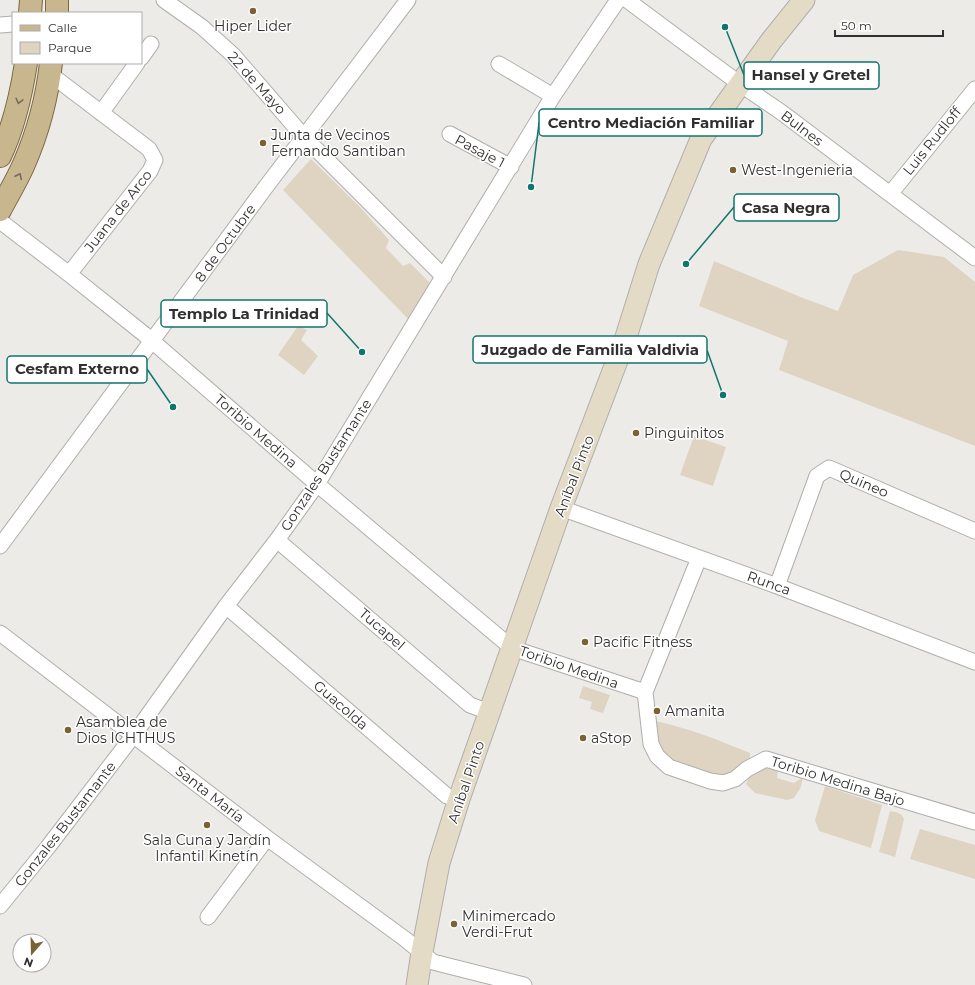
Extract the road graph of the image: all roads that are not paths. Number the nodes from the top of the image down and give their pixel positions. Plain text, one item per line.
1 (31, 0) edge
2 (57, 0) edge
3 (164, 0) edge
4 (408, 0) edge
5 (618, 0) edge
6 (627, 0) edge
7 (804, 0) edge
8 (30, 12) edge
9 (57, 12) edge
10 (12, 24) edge
11 (0, 25) edge
12 (151, 44) dead end
13 (142, 57) edge
14 (26, 64) edge
15 (499, 64) dead end
16 (130, 66) edge
17 (51, 68) edge
18 (740, 84) junction
19 (975, 89) edge
20 (553, 96) junction
21 (101, 113) junction
22 (450, 134) dead end
23 (304, 137) junction
24 (0, 156) edge
25 (511, 167) junction
26 (890, 194) junction
27 (0, 210) edge
28 (0, 221) edge
29 (975, 258) edge
30 (69, 274) junction
31 (444, 277) junction
32 (153, 341) junction
33 (317, 484) junction
34 (561, 508) junction
35 (975, 531) edge
36 (278, 540) junction
37 (0, 546) edge
38 (699, 558) junction
39 (777, 586) junction
40 (226, 606) junction
41 (0, 633) edge
42 (512, 648) junction
43 (975, 662) edge
44 (644, 692) junction
45 (489, 712) junction
46 (133, 736) junction
47 (459, 799) junction
48 (975, 822) edge
49 (267, 838) junction
50 (0, 906) edge
51 (208, 917) dead end
52 (422, 952) junction
53 (417, 985) edge
54 (524, 985) edge

1 - 8 main road
2 - 9 main road
3 - 23 street, 22 de Mayo
4 - 23 street, 8 de Octubre
5 - 20 street, Gonzales Bustamante
6 - 18 street, Bulnes
7 - 18 main road, Aníbal Pinto
10 - 11 street
12 - 13 street
14 -> 24 main road
15 - 20 street
16 - 21 street
17 - 21 street, Juana de Arco
27 -> 17 main road
18 - 26 street, Bulnes
18 - 34 main road, Aníbal Pinto
19 - 26 street, Luis Rudloff
20 - 25 street, Gonzales Bustamante
21 - 30 street, Juana de Arco
22 - 25 street, Pasaje 1
23 - 31 street, 22 de Mayo
23 - 32 street, 8 de Octubre
25 - 31 street, Gonzales Bustamante
26 - 29 street, Bulnes
28 - 30 street, Toribio Medina
30 - 32 street, Toribio Medina
31 - 33 street, Gonzales Bustamante
32 - 33 street, Toribio Medina
32 - 37 street, 8 de Octubre
33 - 36 street, Gonzales Bustamante
33 - 42 street, Toribio Medina
34 - 38 street, Runca
34 - 42 main road, Aníbal Pinto
35 - 39 street, Quineo
36 - 40 street, Gonzales Bustamante
36 - 45 street, Tucapel
38 - 39 street, Runca
38 - 44 street
39 - 43 street, Runca
40 - 46 street, Gonzales Bustamante
40 - 47 street, Guacolda
41 - 46 street, Santa María
42 - 44 street, Toribio Medina
42 - 45 main road, Aníbal Pinto
44 - 48 street, Toribio Medina Bajo
45 - 47 main road, Aníbal Pinto
46 - 49 street, Santa María
46 - 50 street, Gonzales Bustamante
47 - 52 main road, Aníbal Pinto
49 - 51 street
49 - 52 street, Santa María
52 - 53 main road, Aníbal Pinto
52 - 54 street, Santa María

